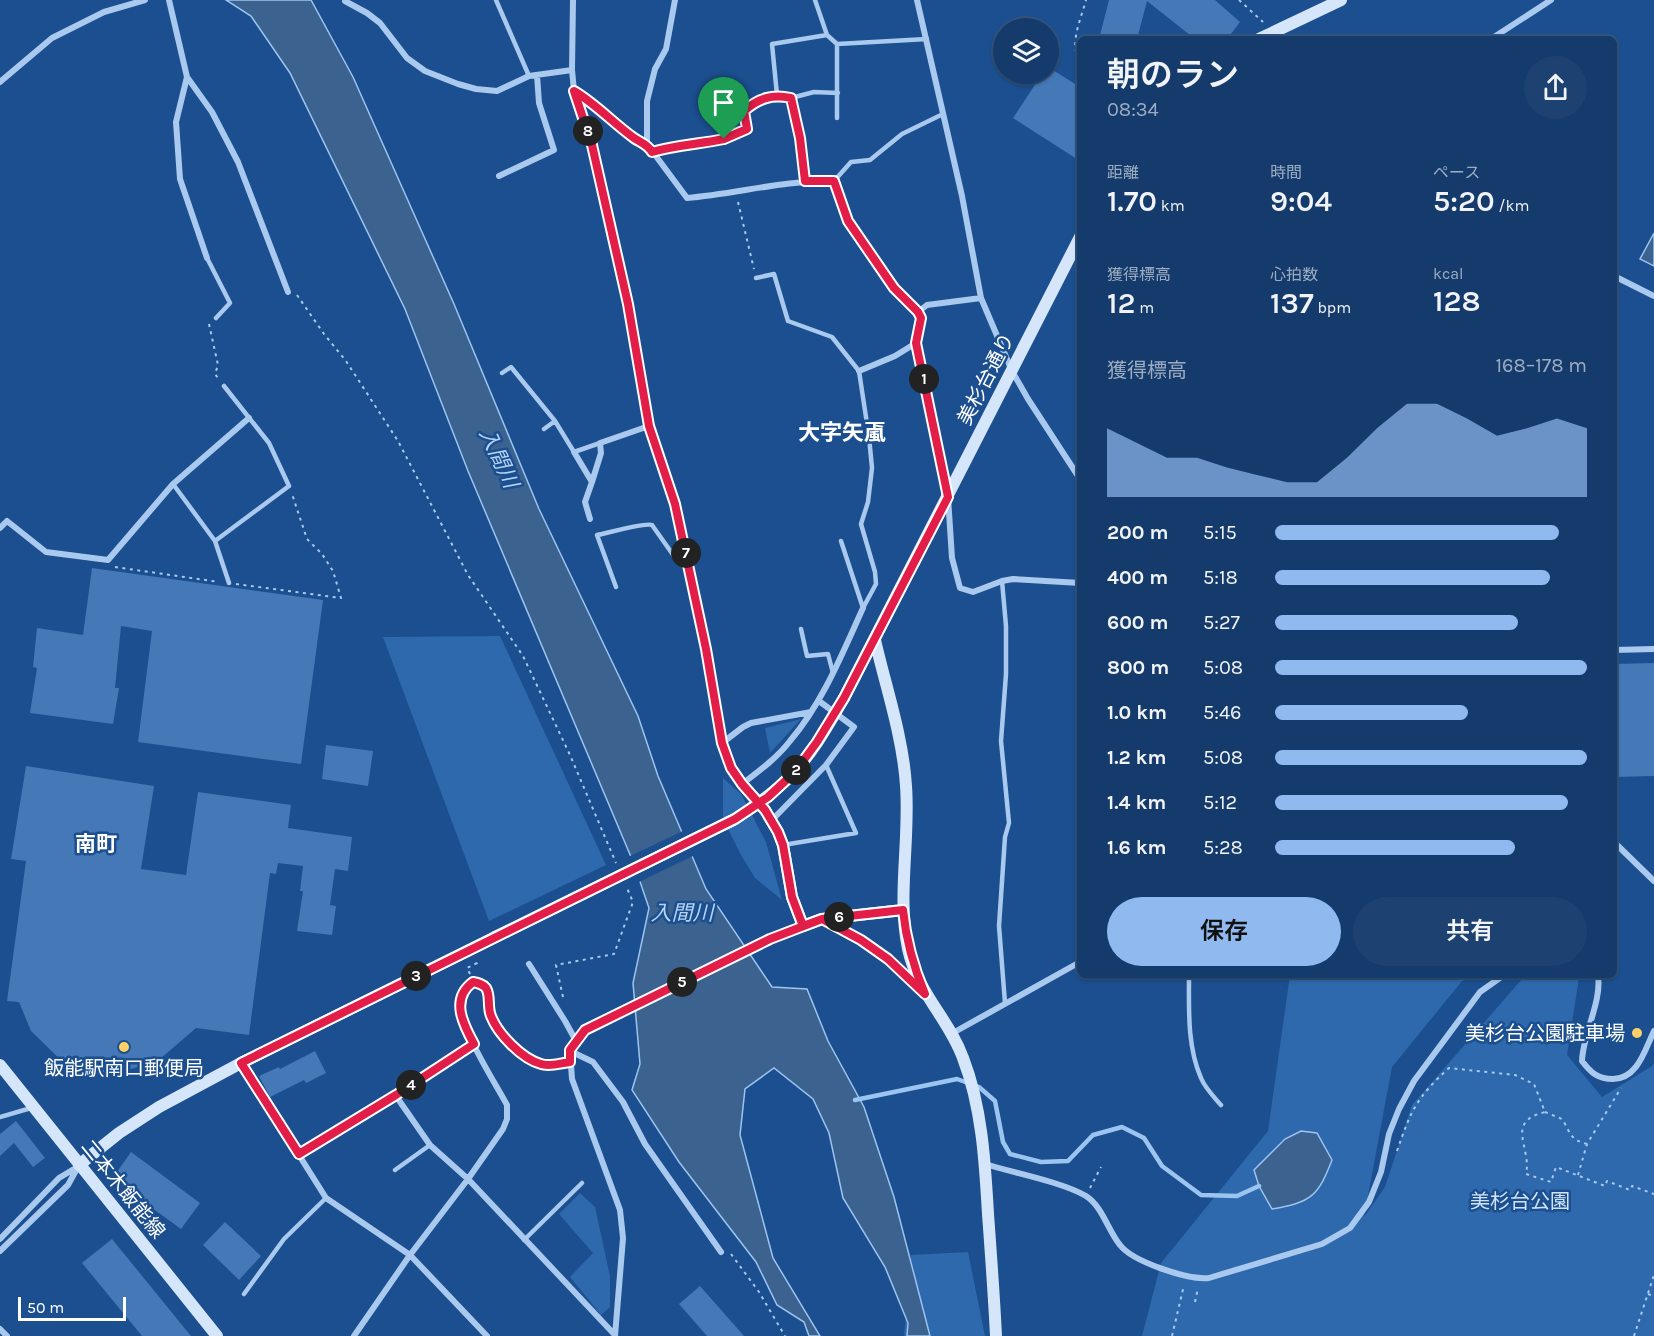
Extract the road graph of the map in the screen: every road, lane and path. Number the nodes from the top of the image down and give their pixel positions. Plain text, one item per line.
1 (145, 0) edge
2 (169, 0) edge
3 (496, 0) edge
4 (573, 0) edge
5 (675, 0) edge
6 (815, 0) edge
7 (917, 0) edge
8 (1086, 0) edge
9 (1239, 0) edge
10 (1341, 0) edge
11 (1551, 0) edge
12 (345, 2) dead end
13 (1274, 32) junction
14 (826, 35) junction
15 (1265, 36) edge
16 (1496, 36) edge
17 (927, 39) junction
18 (837, 44) junction
19 (1077, 57) edge
20 (572, 70) junction
21 (537, 75) junction
22 (529, 76) junction
23 (186, 77) junction
24 (0, 82) edge
25 (574, 91) junction
26 (838, 93) junction
27 (777, 95) junction
28 (791, 98) junction
29 (943, 114) junction
30 (837, 118) dead end
31 (647, 144) junction
32 (652, 152) junction
33 (499, 176) dead end
34 (805, 181) junction
35 (834, 181) junction
36 (736, 192) junction
37 (1077, 243) edge
38 (207, 258) joint
39 (756, 278) joint
40 (1617, 278) edge
41 (288, 292) joint
42 (1654, 296) edge
43 (981, 298) junction
44 (918, 312) junction
45 (216, 318) joint
46 (916, 343) junction
47 (859, 371) junction
48 (1012, 371) junction
49 (501, 373) dead end
50 (224, 386) joint
51 (249, 418) junction
52 (555, 422) junction
53 (649, 426) junction
54 (544, 429) dead end
55 (600, 442) junction
56 (574, 452) junction
57 (1077, 474) edge
58 (592, 482) junction
59 (174, 484) junction
60 (289, 486) junction
61 (948, 497) junction
62 (590, 519) dead end
63 (0, 528) edge
64 (215, 541) junction
65 (841, 541) dead end
66 (686, 557) junction
67 (108, 560) junction
68 (1002, 581) junction
69 (229, 583) junction
70 (1077, 583) edge
71 (616, 587) dead end
72 (862, 608) junction
73 (801, 629) dead end
74 (875, 640) junction
75 (1654, 649) edge
76 (1617, 650) edge
77 (833, 673) junction
78 (819, 701) junction
79 (812, 712) junction
80 (722, 743) junction
81 (826, 765) junction
82 (742, 784) junction
83 (772, 820) junction
84 (783, 845) junction
85 (1617, 845) edge
86 (619, 870) dead end
87 (624, 880) dead end
88 (1654, 881) edge
89 (903, 910) junction
90 (822, 919) junction
91 (803, 926) junction
92 (471, 949) junction
93 (529, 964) dead end
94 (1077, 964) edge
95 (1189, 978) edge
96 (1500, 978) edge
97 (1598, 978) edge
98 (473, 982) junction
99 (925, 994) junction
100 (1005, 1003) junction
101 (566, 1021) junction
102 (1654, 1031) edge
103 (951, 1035) junction
104 (576, 1041) junction
105 (474, 1044) junction
106 (570, 1050) junction
107 (570, 1062) junction
108 (241, 1063) junction
109 (0, 1065) edge
110 (1629, 1076) junction
111 (396, 1095) junction
112 (1221, 1105) dead end
113 (34, 1107) junction
114 (1545, 1112) junction
115 (0, 1117) edge
116 (1587, 1144) junction
117 (430, 1145) junction
118 (299, 1154) junction
119 (1396, 1156) dead end
120 (985, 1164) junction
121 (79, 1165) junction
122 (1101, 1167) dead end
123 (395, 1170) dead end
124 (1578, 1175) junction
125 (468, 1179) junction
126 (582, 1183) dead end
127 (1654, 1194) edge
128 (1086, 1196) junction
129 (326, 1198) junction
130 (0, 1239) edge
131 (524, 1240) junction
132 (0, 1251) edge
133 (721, 1252) joint
134 (410, 1255) junction
135 (1654, 1275) edge
136 (1199, 1279) junction
137 (244, 1294) dead end
138 (1182, 1294) dead end
139 (1648, 1294) junction
140 (1654, 1296) edge
141 (1196, 1302) dead end
142 (0, 1329) edge
143 (615, 1335) edge
144 (7, 1336) edge
145 (217, 1336) edge
146 (354, 1336) edge
147 (487, 1336) edge
148 (785, 1336) edge
149 (996, 1336) edge
150 (1172, 1336) edge
151 (1634, 1336) edge

1 - 24 street
2 - 23 street
3 - 22 lane
4 - 20 street
5 - 31 street
6 - 14 lane
7 - 17 street
8 - 19 path
9 - 13 path
10 - 13 street
11 - 16 street
12 - 22 street
13 - 15 street
14 - 18 lane
14 - 27 lane
17 - 18 lane
17 - 29 street
18 - 26 lane
20 - 21 street
20 - 25 street
21 - 22 street
21 - 33 street
23 - 38 street
23 - 41 street
25 - 31 lane
25 - 53 street
26 - 28 lane
26 - 30 lane
27 - 28 lane
27 - 32 path
28 - 34 path
29 - 35 lane
29 - 43 street
31 - 32 street
32 - 36 street
34 - 35 street
34 - 36 street
35 - 44 street
36 - 39 path
37 - 48 street, 美杉台通り
38 - 45 lane
39 - 47 lane
40 - 42 street
41 - 86 path
43 - 44 street
43 - 48 street
44 - 46 street
45 - 50 path
46 - 47 street
46 - 61 street
47 - 72 lane
48 - 57 street
48 - 61 street, 美杉台通り
49 - 52 lane
50 - 51 lane
51 - 59 street
51 - 60 lane
52 - 54 lane
52 - 56 lane
53 - 55 street
53 - 66 street
55 - 56 lane
55 - 58 street
56 - 58 street
58 - 62 street
59 - 64 lane
59 - 67 street
60 - 64 lane
60 - 69 path
61 - 68 street
61 - 74 street, 美杉台通り
63 - 67 street
64 - 69 lane
65 - 72 lane
66 - 71 lane
66 - 80 street
67 - 69 path
68 - 70 street
68 - 100 lane
72 - 77 street
73 - 77 lane
74 - 89 street
74 - 92 street, 美杉台通り, bridge
75 - 76 street
77 - 78 street
78 - 79 street
78 - 81 street
79 - 80 street
79 - 82 street
80 - 82 street
81 - 83 street
81 - 84 lane
82 - 83 street
83 - 84 street
84 - 91 street
85 - 88 street
87 - 101 path
89 - 90 street
89 - 99 street
90 - 91 street
90 - 99 street
91 - 104 street
92 - 98 path
92 - 108 street, 美杉台通り
93 - 101 street
94 - 100 street
95 - 112 lane
96 - 136 street
97 - 110 street
98 - 105 street
98 - 107 street
99 - 103 street
100 - 103 street
101 - 104 street
102 - 110 street
103 - 120 street
104 - 106 street
105 - 111 street
105 - 125 street
106 - 107 street
106 - 133 street
107 - 143 street
108 - 118 street
108 - 121 street, 美杉台通り
109 - 113 street, 二本木飯能線
110 - 116 path
111 - 117 street
111 - 118 street
113 - 115 lane
113 - 121 street, 二本木飯能線
114 - 116 path
114 - 119 path
114 - 124 path
116 - 124 path
117 - 123 lane
117 - 125 street
118 - 129 street
120 - 128 street
120 - 149 street
121 - 130 street
121 - 132 street
121 - 145 street, 二本木飯能線
122 - 128 path
124 - 127 path
125 - 131 street
125 - 134 street
126 - 131 lane
128 - 136 street
129 - 134 street
129 - 137 lane
131 - 143 street
133 - 148 path
134 - 146 street
134 - 147 street
135 - 139 path
136 - 141 path
138 - 150 path
139 - 140 path
139 - 151 path
142 - 144 street

